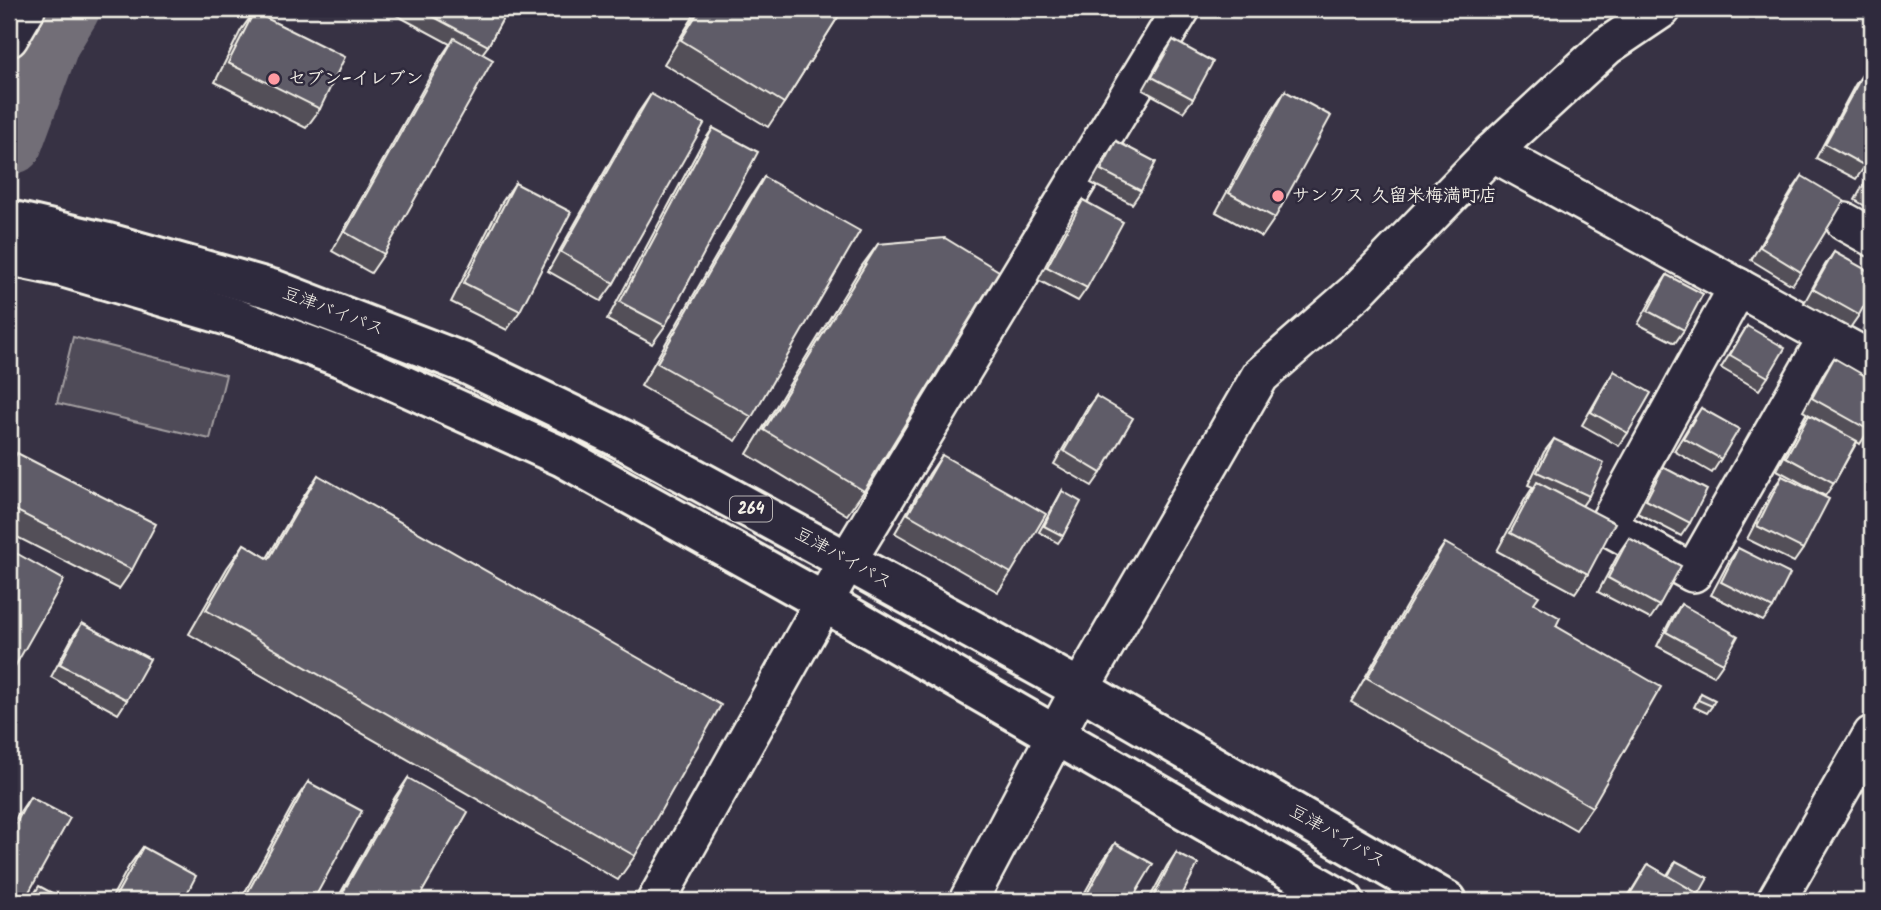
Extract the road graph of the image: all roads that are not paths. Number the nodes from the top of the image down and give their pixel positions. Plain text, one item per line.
1 (26, 9) edge
2 (1181, 9) edge
3 (1662, 9) edge
4 (9, 38) edge
5 (1492, 152) junction
6 (9, 220) edge
7 (9, 256) edge
8 (1738, 287) junction
9 (1828, 336) junction
10 (1872, 361) edge
11 (847, 561) junction
12 (824, 602) junction
13 (1080, 688) junction
14 (1872, 735) edge
15 (1055, 736) junction
16 (656, 901) edge
17 (968, 901) edge
18 (1344, 901) edge
19 (1447, 901) edge
20 (1776, 901) edge

1 - 4 street
2 - 11 street
3 - 5 street
5 - 8 street
5 - 13 street
6 - 11 highway, 豆津バイパス / 264
7 - 12 highway, 264
8 - 9 street
8 - 9 street
9 - 10 street
11 - 12 street
11 - 13 highway, 豆津バイパス / 264
12 - 15 highway, 264
12 - 16 street
13 - 15 street
13 - 19 highway, 豆津バイパス / 264
14 - 20 street
15 - 17 street
15 - 18 highway, 264

